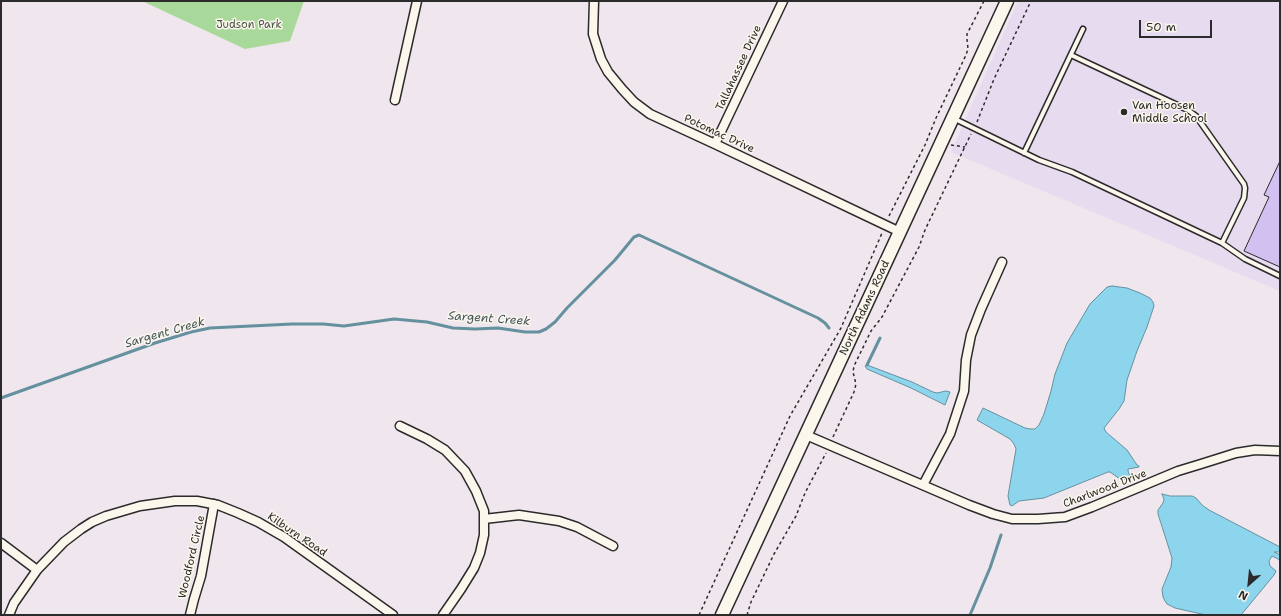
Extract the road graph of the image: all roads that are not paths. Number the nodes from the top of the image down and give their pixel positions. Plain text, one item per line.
1 (417, 1) edge
2 (594, 1) edge
3 (783, 1) edge
4 (1008, 1) edge
5 (1083, 29) dead end
6 (1071, 55) junction
7 (395, 100) dead end
8 (953, 118) junction
9 (715, 144) junction
10 (1024, 153) junction
11 (900, 232) junction
12 (1222, 243) junction
13 (1002, 262) dead end
14 (1280, 276) edge
15 (400, 426) dead end
16 (806, 435) junction
17 (1280, 451) edge
18 (923, 485) junction
19 (214, 504) junction
20 (484, 519) junction
21 (1, 543) edge
22 (613, 546) dead end
23 (37, 570) junction
24 (9, 615) edge
25 (190, 615) edge
26 (393, 615) edge
27 (444, 615) edge
28 (722, 615) edge

1 - 7 street
2 - 9 street, Potomac Drive
3 - 9 street, Tallahassee Drive
4 - 8 main road, North Adams Road
5 - 6 lane
6 - 10 lane
6 - 12 lane
8 - 10 lane
8 - 11 main road, North Adams Road
9 - 11 street, Potomac Drive
10 - 12 lane
11 - 16 main road, North Adams Road
12 - 14 lane
13 - 18 street
15 - 20 street
16 - 18 street, Charlwood Drive
16 - 28 main road, North Adams Road
17 - 18 street, Charlwood Drive
19 - 23 street, Kilburn Road
19 - 25 street, Woodford Circle
19 - 26 street, Kilburn Road
20 - 22 street
20 - 27 street
21 - 23 street
23 - 24 street, Kilburn Road

